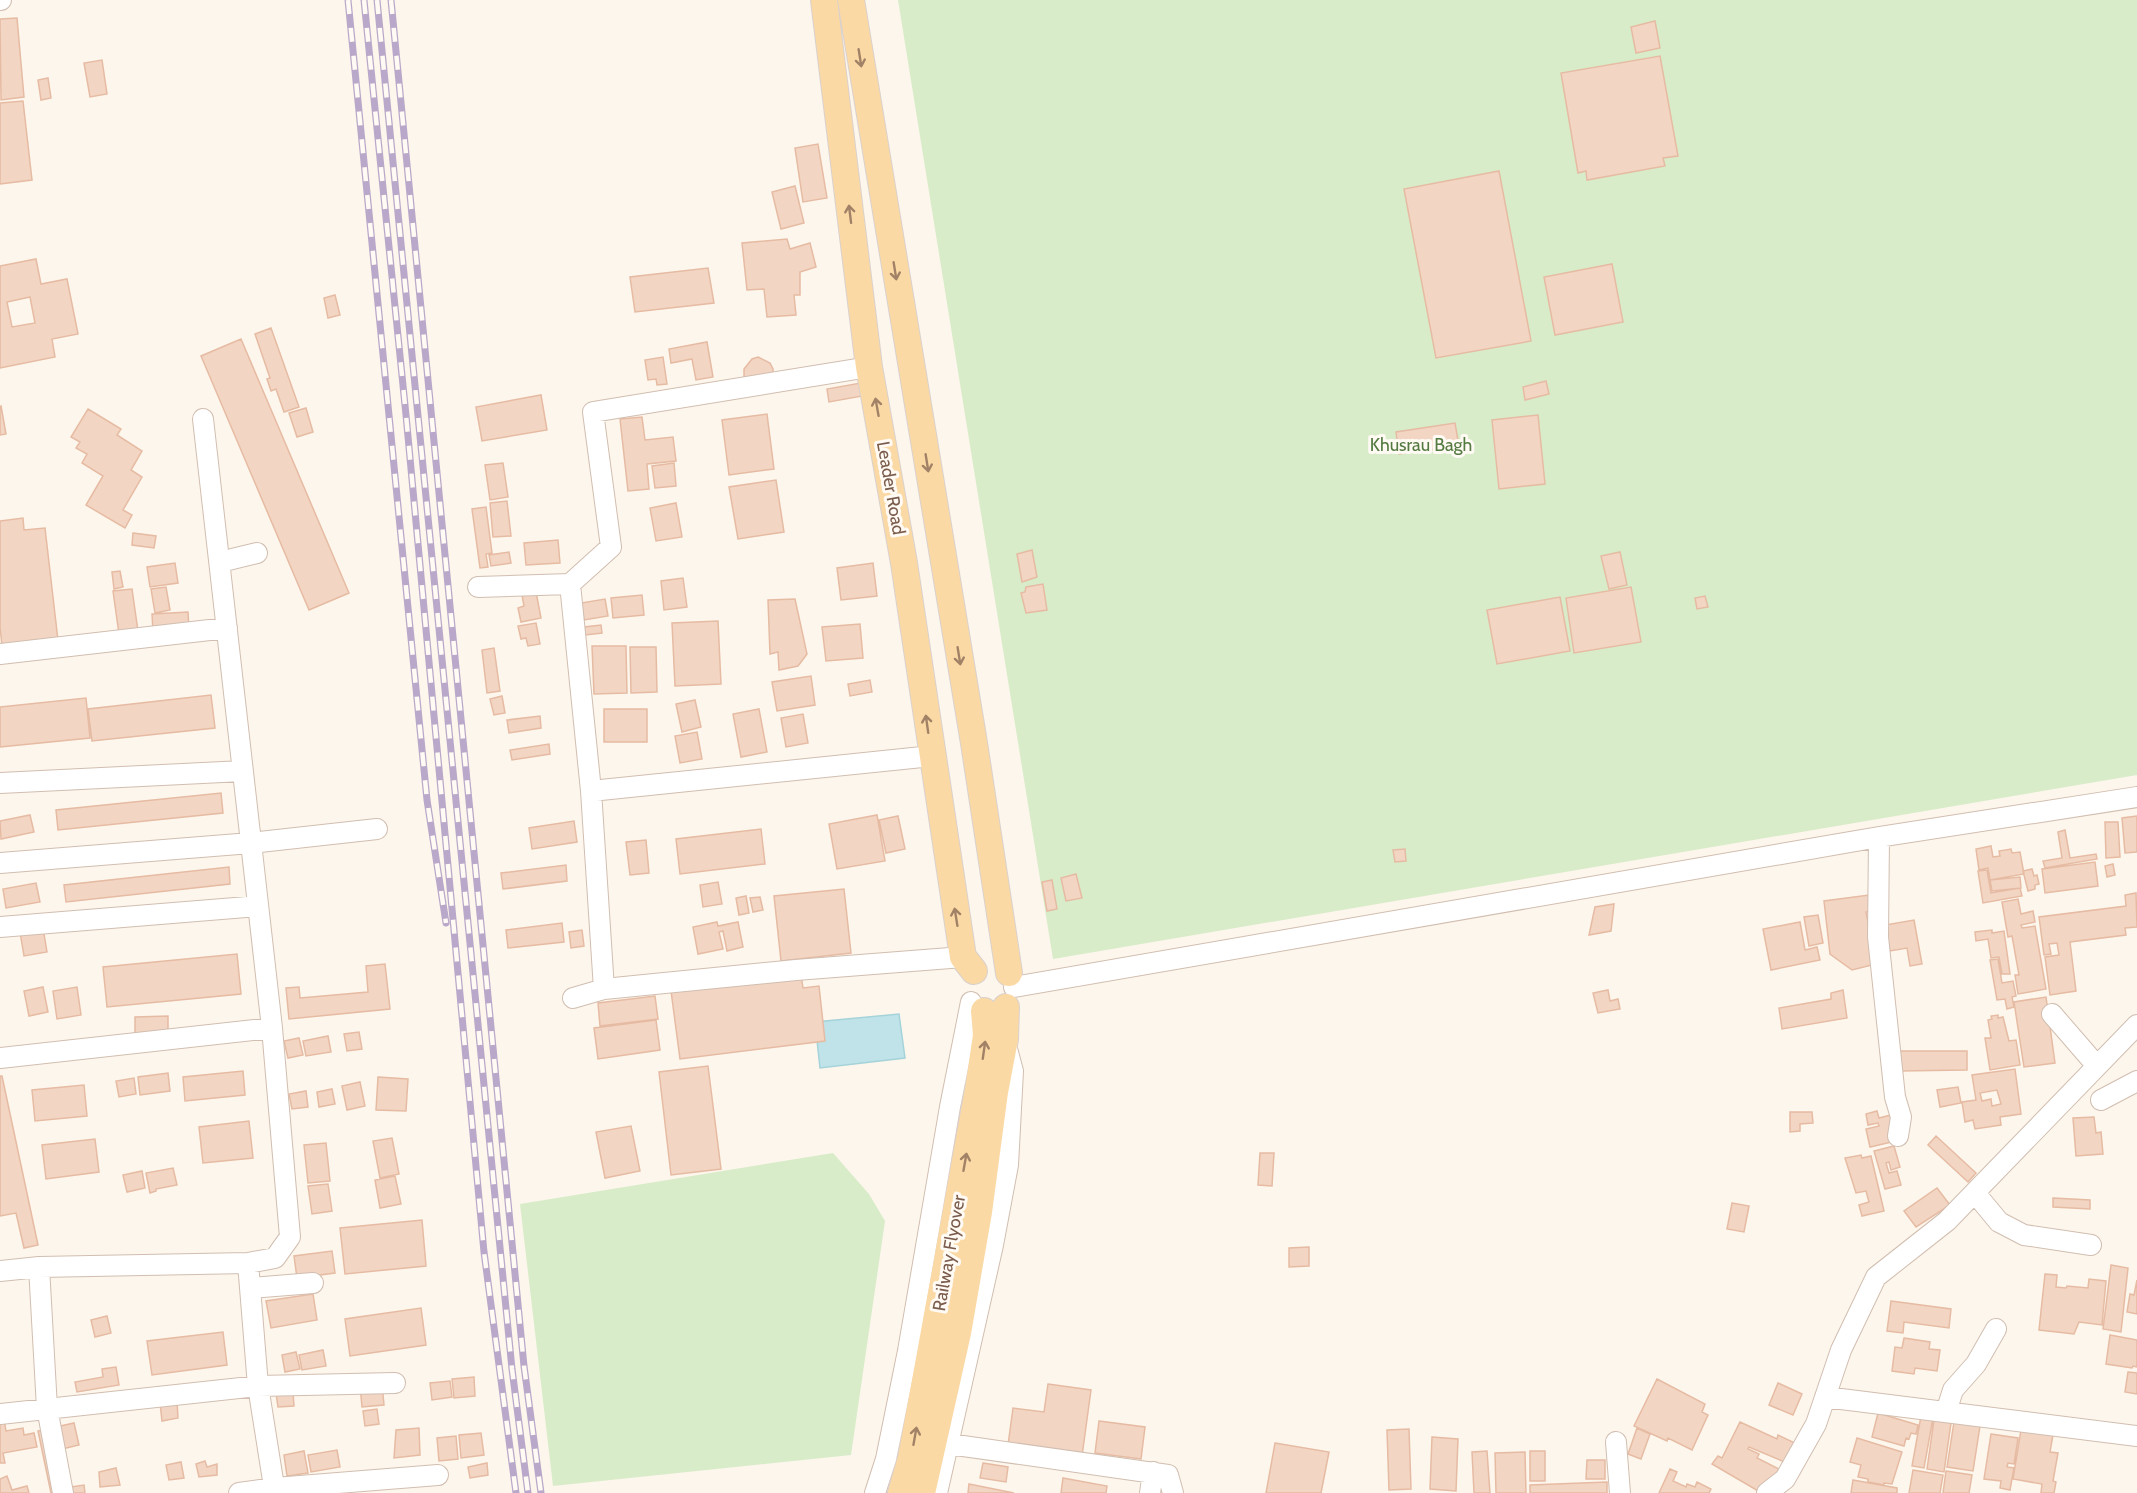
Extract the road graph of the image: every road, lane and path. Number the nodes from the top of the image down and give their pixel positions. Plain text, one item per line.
1 (824, 0) edge
2 (851, 0) edge
3 (869, 367) junction
4 (203, 419) dead end
5 (257, 553) dead end
6 (220, 562) junction
7 (570, 584) junction
8 (478, 587) dead end
9 (227, 628) junction
10 (0, 654) edge
11 (932, 756) junction
12 (243, 771) junction
13 (0, 783) edge
14 (591, 791) junction
15 (2137, 798) edge
16 (377, 829) dead end
17 (1879, 837) junction
18 (251, 843) junction
19 (0, 863) edge
20 (258, 906) junction
21 (0, 927) edge
22 (968, 964) junction
23 (604, 989) junction
24 (997, 996) junction
25 (573, 998) dead end
26 (2052, 1014) dead end
27 (2137, 1025) edge
28 (272, 1028) junction
29 (1005, 1039) junction
30 (0, 1059) edge
31 (2097, 1066) junction
32 (2137, 1081) edge
33 (987, 1091) junction
34 (2101, 1100) dead end
35 (1899, 1136) dead end
36 (1975, 1193) junction
37 (2091, 1245) dead end
38 (248, 1263) junction
39 (39, 1267) junction
40 (0, 1270) edge
41 (313, 1283) dead end
42 (250, 1288) junction
43 (1996, 1329) dead end
44 (395, 1383) dead end
45 (258, 1386) junction
46 (1825, 1397) junction
47 (47, 1408) junction
48 (1946, 1412) junction
49 (0, 1414) edge
50 (2137, 1436) edge
51 (1616, 1442) dead end
52 (949, 1444) junction
53 (1154, 1472) junction
54 (438, 1475) dead end
55 (275, 1491) edge
56 (63, 1493) edge
57 (239, 1493) edge
58 (875, 1493) edge
59 (901, 1493) edge
60 (922, 1493) edge
61 (937, 1493) edge
62 (1150, 1493) edge
63 (1173, 1493) edge
64 (1620, 1493) edge
65 (1767, 1493) edge

3 -> 1 main road, Leader Road
2 -> 24 main road
3 - 7 street
11 -> 3 main road, Leader Road
4 - 6 street
5 - 6 street
6 - 9 street
7 - 8 street
7 - 14 street
9 - 10 street
9 - 12 street
11 - 14 street
22 -> 11 main road, Leader Road
12 - 13 street
12 - 18 street
14 - 23 street
15 - 17 street
16 - 18 street
17 - 24 street
17 - 35 street
18 - 19 street
18 - 20 street
20 - 21 street
20 - 28 street
22 - 23 street
22 - 24 main road, Leader Road
22 - 24 main road
23 - 25 street
24 - 29 main road, Railway Flyover
33 -> 24 main road, Railway Flyover
24 - 58 street
26 - 31 street
27 - 31 street
28 - 30 street
28 - 38 street
29 - 33 main road, Railway Flyover
29 - 52 street
31 - 36 street
32 - 34 street
59 -> 33 main road, Railway Flyover
33 - 60 main road, Railway Flyover
36 - 37 street
36 - 46 street
38 - 39 street
38 - 42 street
39 - 40 street
39 - 47 street
41 - 42 street
42 - 45 street
43 - 48 street
44 - 45 street
45 - 47 street
45 - 55 street
46 - 48 street
46 - 65 street
47 - 49 street
47 - 56 street
48 - 50 street
51 - 64 street
52 - 53 street
52 - 61 street
53 - 62 street
53 - 63 street
54 - 55 street
55 - 57 street

